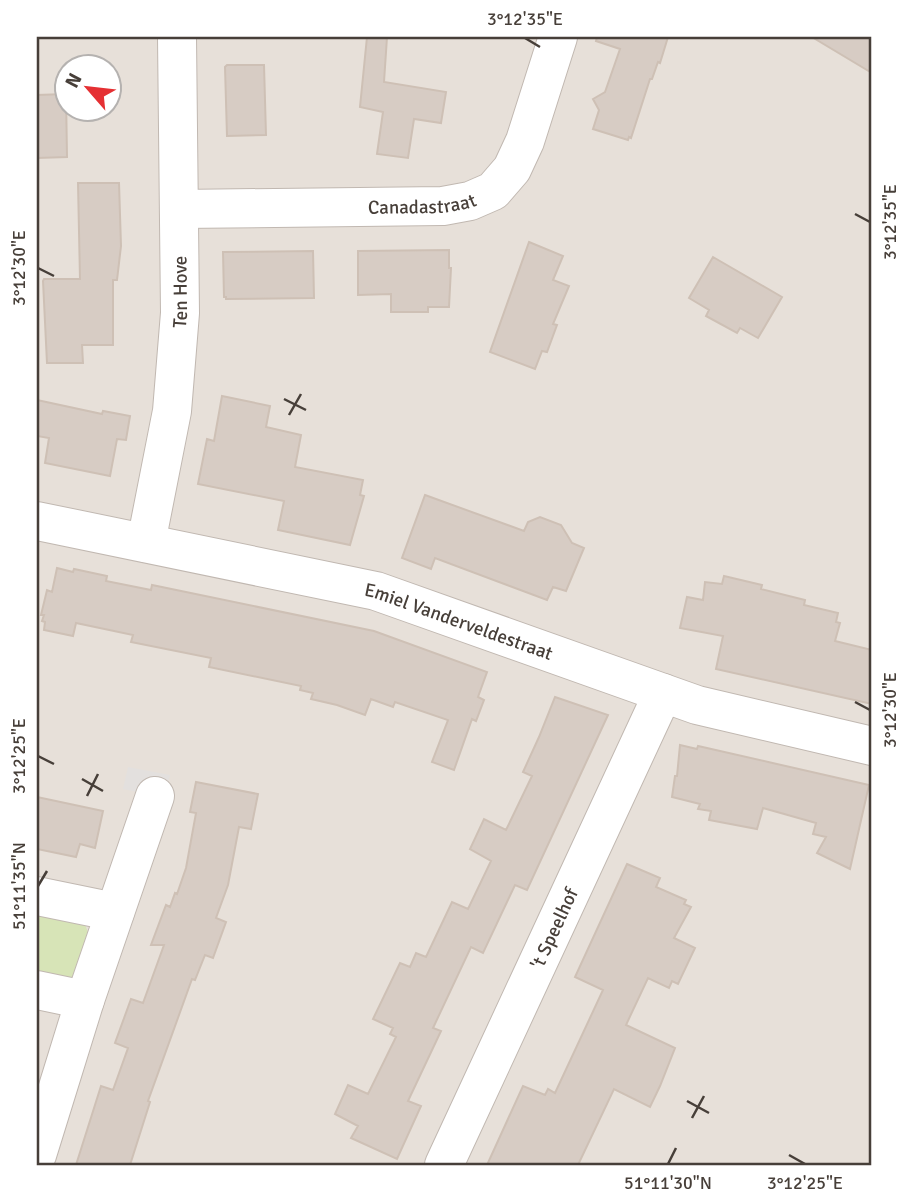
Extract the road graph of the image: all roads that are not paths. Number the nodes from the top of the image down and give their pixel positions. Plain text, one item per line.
1 (177, 37) edge
2 (558, 37) edge
3 (179, 209) junction
4 (37, 521) edge
5 (146, 543) junction
6 (663, 693) junction
7 (872, 746) edge
8 (155, 796) dead end
9 (37, 896) edge
10 (115, 912) junction
11 (37, 990) edge
12 (85, 1000) junction
13 (37, 1155) edge
14 (444, 1165) edge

1 - 3 street, Ten Hove
2 - 3 street, Canadastraat
3 - 5 street, Ten Hove
4 - 5 street, Emiel Vanderveldestraat
5 - 6 street, Emiel Vanderveldestraat
6 - 7 street, Emiel Vanderveldestraat
6 - 14 street, 't Speelhof
8 - 10 street
9 - 10 street
10 - 12 street
11 - 12 street
12 - 13 street

